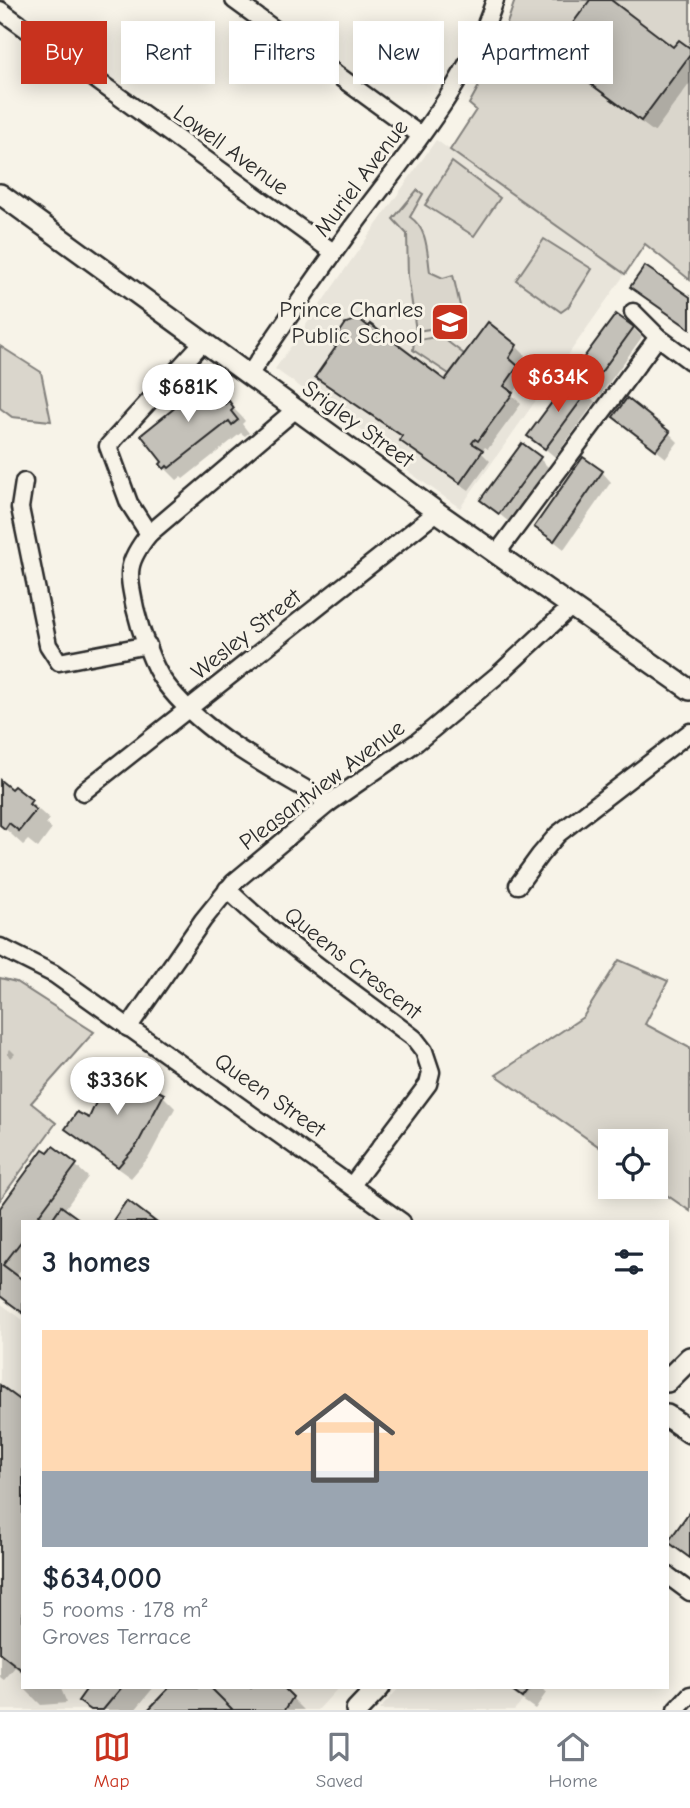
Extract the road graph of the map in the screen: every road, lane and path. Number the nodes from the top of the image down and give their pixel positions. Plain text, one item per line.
1 (234, 0) edge
2 (495, 0) edge
3 (0, 10) edge
4 (420, 135) junction
5 (0, 194) edge
6 (333, 252) junction
7 (633, 312) dead end
8 (658, 337) junction
9 (204, 341) junction
10 (690, 361) edge
11 (249, 375) junction
12 (296, 410) junction
13 (24, 482) dead end
14 (437, 512) junction
15 (149, 534) junction
16 (498, 553) junction
17 (572, 606) junction
18 (148, 645) junction
19 (689, 688) edge
20 (188, 708) junction
21 (690, 732) edge
22 (83, 792) dead end
23 (328, 803) junction
24 (518, 885) dead end
25 (227, 889) junction
26 (0, 947) edge
27 (128, 1028) junction
28 (352, 1185) junction
29 (399, 1220) edge
30 (690, 1358) edge
31 (669, 1379) edge
32 (669, 1417) edge
33 (690, 1432) edge
34 (669, 1576) edge
35 (690, 1592) edge
36 (377, 1689) edge
37 (690, 1695) edge
38 (357, 1710) edge
39 (676, 1710) edge

1 - 4 street
2 - 4 street, Muriel Avenue
3 - 6 street, Lowell Avenue
4 - 6 street, Muriel Avenue
5 - 9 street, Srigley Street
6 - 11 street, Muriel Avenue
7 - 8 street
8 - 10 street
8 - 16 street
9 - 11 street, Srigley Street
9 - 15 street
11 - 12 street, Srigley Street
12 - 14 street, Srigley Street
12 - 15 street
13 - 18 street
14 - 16 street, Srigley Street
14 - 20 street, Wesley Street
15 - 18 street
16 - 17 street, Srigley Street
17 - 19 street, Srigley Street
17 - 23 street, Pleasantview Avenue
18 - 20 street
20 - 22 street, Wesley Street
20 - 23 street
21 - 24 street
23 - 25 street, Pleasantview Avenue
25 - 27 street, Pleasantview Avenue
25 - 28 street, Queens Crescent
26 - 27 street, Queen Street
27 - 28 street, Queen Street
28 - 29 street, Queen Street
30 - 31 main road
32 - 33 main road
34 - 35 street
36 - 38 main road
37 - 39 street

